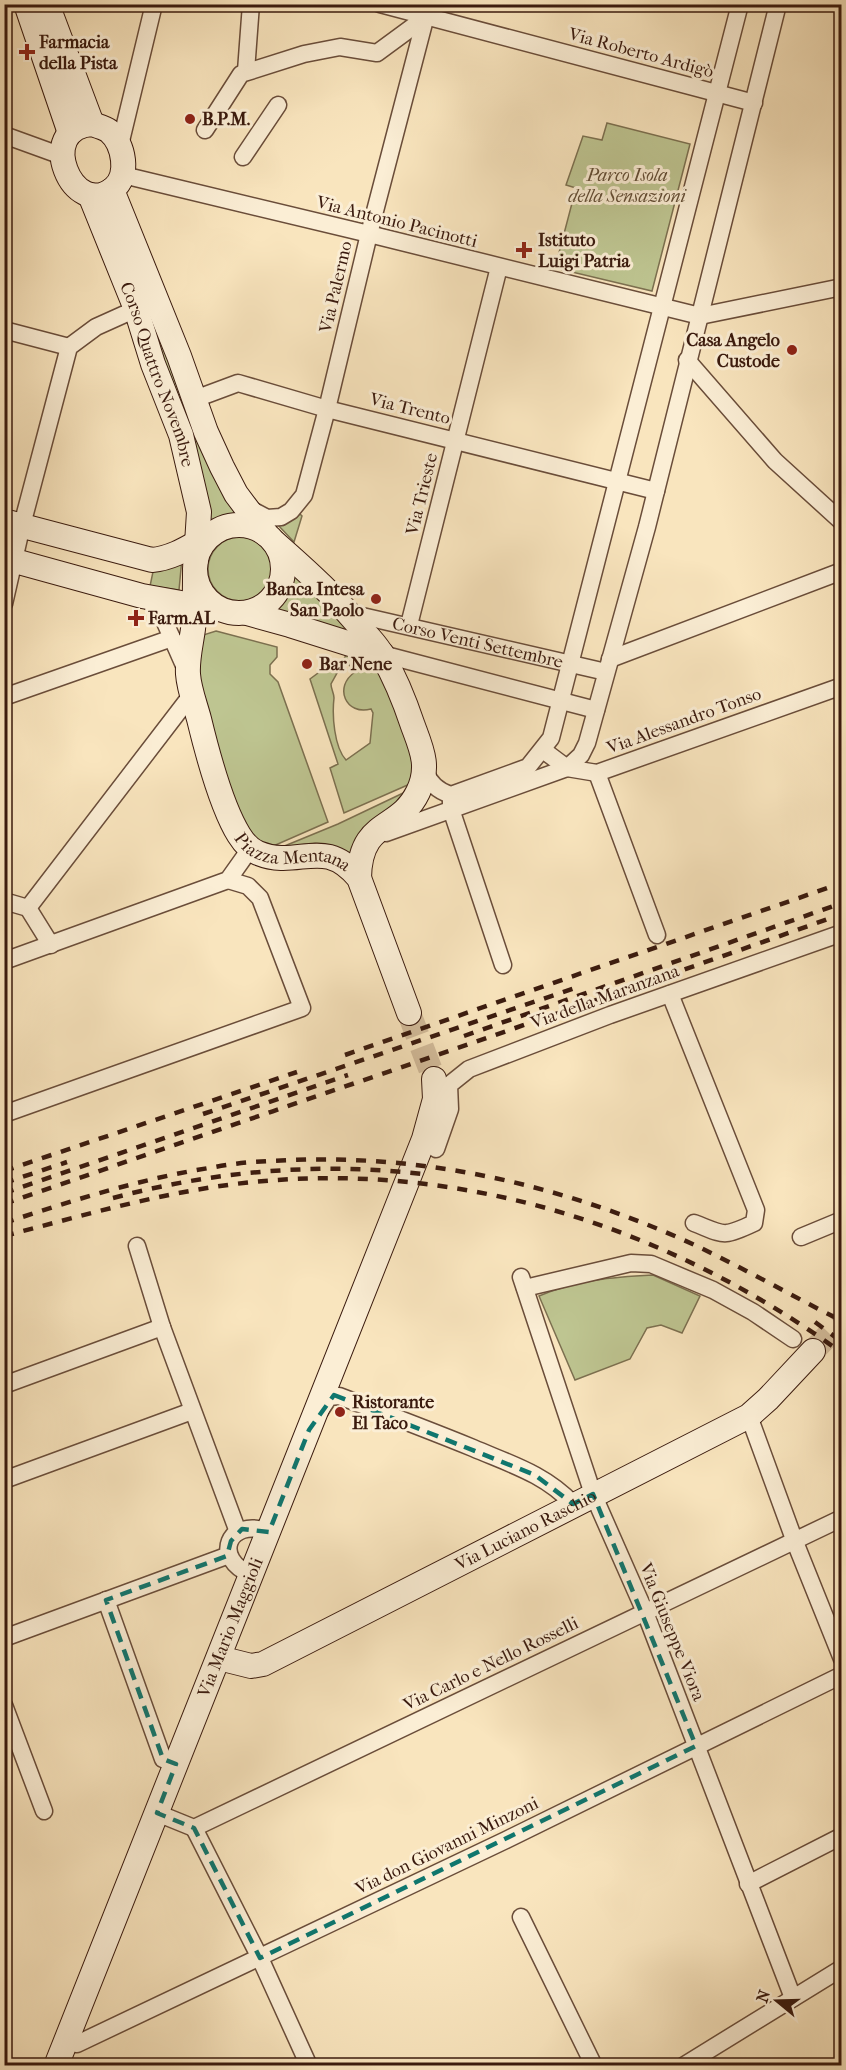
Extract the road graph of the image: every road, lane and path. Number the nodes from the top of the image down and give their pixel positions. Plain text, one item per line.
1 (26, 4) edge
2 (47, 4) edge
3 (154, 4) edge
4 (251, 4) edge
5 (380, 4) edge
6 (740, 4) edge
7 (778, 4) edge
8 (428, 11) edge
9 (246, 71) junction
10 (717, 94) junction
11 (754, 104) junction
12 (278, 105) dead end
13 (81, 129) junction
14 (205, 130) dead end
15 (4, 135) edge
16 (120, 145) junction
17 (62, 156) junction
18 (243, 157) dead end
19 (108, 187) junction
20 (369, 234) junction
21 (499, 267) junction
22 (842, 287) edge
23 (663, 306) junction
24 (136, 309) junction
25 (700, 316) junction
26 (4, 330) edge
27 (69, 347) junction
28 (687, 360) junction
29 (195, 399) junction
30 (327, 409) junction
31 (456, 441) junction
32 (618, 482) junction
33 (656, 491) junction
34 (236, 494) junction
35 (842, 522) edge
36 (13, 523) edge
37 (271, 538) junction
38 (10, 559) edge
39 (196, 559) junction
40 (842, 571) edge
41 (149, 598) junction
42 (4, 604) edge
43 (194, 606) junction
44 (236, 612) junction
45 (350, 613) junction
46 (409, 625) junction
47 (172, 638) junction
48 (382, 654) junction
49 (571, 664) junction
50 (608, 666) junction
51 (190, 685) junction
52 (842, 686) edge
53 (4, 697) edge
54 (562, 701) junction
55 (597, 710) junction
56 (543, 750) junction
57 (567, 768) junction
58 (425, 770) junction
59 (597, 773) junction
60 (451, 802) junction
61 (250, 849) junction
62 (360, 868) junction
63 (228, 880) junction
64 (4, 901) edge
65 (28, 908) junction
66 (842, 933) edge
67 (657, 935) dead end
68 (51, 945) junction
69 (4, 961) edge
70 (503, 964) dead end
71 (670, 994) junction
72 (409, 1013) tunnel mouth
73 (434, 1079) tunnel mouth
74 (4, 1114) edge
75 (436, 1149) dead end
76 (842, 1220) edge
77 (694, 1223) dead end
78 (801, 1238) dead end
79 (137, 1246) dead end
80 (162, 1327) junction
81 (803, 1345) joint
82 (4, 1384) edge
83 (192, 1411) junction
84 (749, 1416) junction
85 (309, 1430) junction
86 (4, 1480) edge
87 (583, 1499) junction
88 (842, 1518) edge
89 (238, 1532) junction
90 (269, 1532) junction
91 (795, 1542) junction
92 (229, 1555) junction
93 (252, 1575) junction
94 (106, 1600) junction
95 (645, 1612) junction
96 (4, 1638) edge
97 (219, 1658) junction
98 (842, 1659) edge
99 (842, 1675) edge
100 (4, 1705) edge
101 (696, 1746) junction
102 (176, 1764) junction
103 (44, 1811) dead end
104 (157, 1814) junction
105 (194, 1828) junction
106 (842, 1836) edge
107 (748, 1884) junction
108 (521, 1917) dead end
109 (260, 1958) junction
110 (842, 1968) edge
111 (793, 1998) junction
112 (66, 2040) junction
113 (56, 2066) edge
114 (309, 2066) edge
115 (594, 2066) edge
116 (683, 2066) edge

1 - 13 street
2 - 13 street
3 - 16 street
4 - 9 street
5 - 8 street, Via Roberto Ardigò
6 - 10 street
7 - 11 street
8 - 9 street
8 - 10 street, Via Roberto Ardigò
8 - 20 street, Via Palermo
9 - 14 street
10 - 11 street, Via Roberto Ardigò
10 - 23 street
11 - 25 street
12 - 18 street
13 - 16 street
13 - 17 street
15 - 17 street
16 - 19 street, Corso Quattro Novembre
17 - 19 street, Corso Quattro Novembre
19 - 20 street, Via Antonio Pacinotti
19 - 24 street, Corso Quattro Novembre
19 - 29 street, Corso Quattro Novembre
20 - 21 street, Via Antonio Pacinotti
20 - 30 street, Via Palermo
21 - 23 street, Via Antonio Pacinotti
21 - 31 street, Via Trieste
22 - 25 street
23 - 25 street, Via Antonio Pacinotti
23 - 32 street
24 - 27 street
24 - 39 street, Corso Quattro Novembre
25 - 28 street
26 - 27 street
27 - 36 street
28 - 33 street
28 - 35 street
29 - 30 street, Via Trento
29 - 34 street, Corso Quattro Novembre
30 - 31 street, Via Trento
30 - 34 street, Via Palermo
31 - 32 street, Via Trento
31 - 46 street, Via Trieste
32 - 33 street, Via Trento
32 - 49 street
33 - 50 street
34 - 37 street, Corso Quattro Novembre
36 - 38 street
36 - 39 street
37 - 39 street
37 - 44 street
37 - 45 street
38 - 41 street
38 - 42 street
39 - 43 street, Piazza Mentana
39 - 44 street
40 - 50 street
41 - 43 street
41 - 47 street, Piazza Mentana
43 - 44 street
43 - 51 street, Piazza Mentana
44 - 48 street
45 - 46 street, Corso Venti Settembre
45 - 48 street
46 - 49 street, Corso Venti Settembre
47 - 51 street, Piazza Mentana
47 - 53 street
48 - 54 street, Corso Venti Settembre
48 - 58 street
49 - 50 street, Corso Venti Settembre
49 - 54 street
50 - 55 street
51 - 61 street, Piazza Mentana
51 - 65 street
52 - 59 street, Via Alessandro Tonso
54 - 55 street, Corso Venti Settembre
54 - 56 street
55 - 57 street
56 - 57 street, Via Alessandro Tonso
56 - 60 street
57 - 59 street, Via Alessandro Tonso
57 - 60 street
58 - 60 street
58 - 62 street, Piazza Mentana
59 - 67 street
60 - 62 street
60 - 70 street
61 - 62 street, Piazza Mentana
61 - 63 street
62 - 72 street
63 - 68 street
63 - 74 street
64 - 65 street
65 - 68 street
66 - 71 street, Via della Maranzana
68 - 69 street
71 - 75 street, Via della Maranzana
71 - 77 street
73 - 85 street, Via Mario Maggioli
76 - 78 street
79 - 80 street
80 - 82 street
80 - 83 street
81 - 84 street, Via Luciano Raschio
81 - 87 street, Via Giuseppe Viora
83 - 86 street
83 - 89 street
84 - 87 street, Via Luciano Raschio
84 - 91 street
85 - 87 street
85 - 90 street, Via Mario Maggioli
87 - 95 street, Via Giuseppe Viora
87 - 97 street, Via Luciano Raschio
88 - 91 street, Via Carlo e Nello Rosselli
89 - 90 street
89 - 92 street
90 - 93 street, Via Mario Maggioli
91 - 95 street, Via Carlo e Nello Rosselli
91 - 98 street
92 - 93 street
92 - 94 street
93 - 97 street, Via Mario Maggioli
94 - 96 street
94 - 102 street
95 - 101 street, Via Giuseppe Viora
95 - 105 street, Via Carlo e Nello Rosselli
97 - 102 street, Via Mario Maggioli
99 - 101 street, Via don Giovanni Minzoni
100 - 103 street
101 - 107 street, Via Giuseppe Viora
101 - 109 street, Via don Giovanni Minzoni
102 - 104 street, Via Mario Maggioli
104 - 105 street
104 - 112 street, Via Mario Maggioli
105 - 109 street
106 - 107 street
107 - 111 street, Via Giuseppe Viora
108 - 115 street
109 - 112 street, Via don Giovanni Minzoni
109 - 114 street
110 - 111 street
111 - 116 street
112 - 113 street, Via Mario Maggioli

